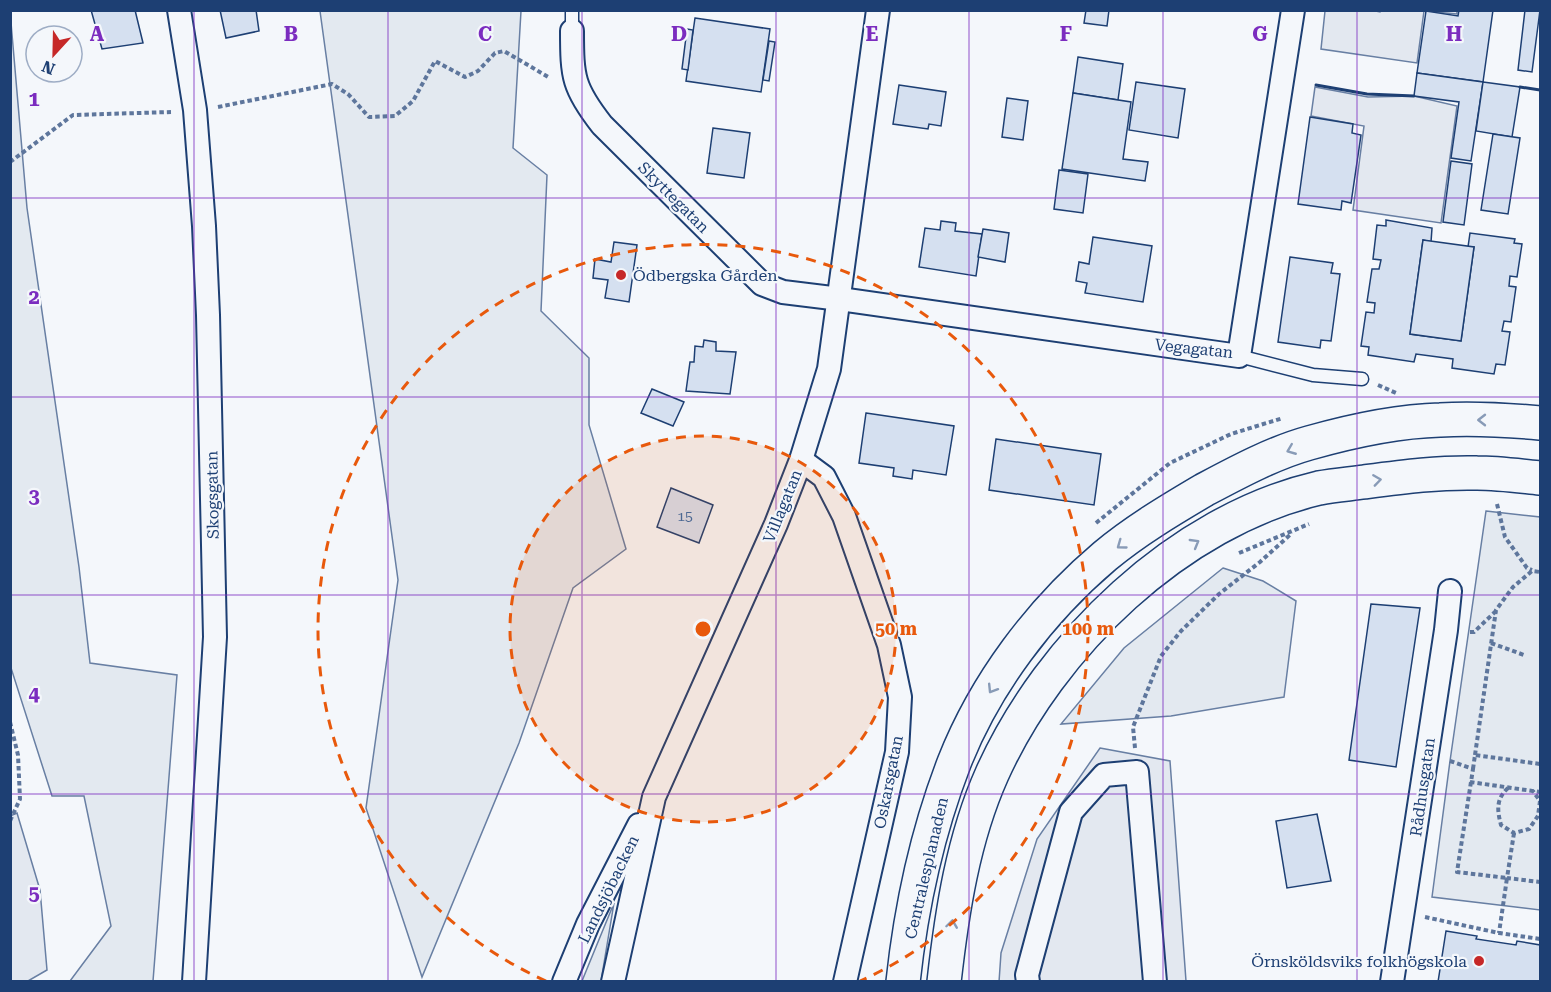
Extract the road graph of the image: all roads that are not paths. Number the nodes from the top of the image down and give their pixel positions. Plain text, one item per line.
1 (179, 10) edge
2 (878, 10) edge
3 (1293, 10) edge
4 (572, 21) edge
5 (840, 298) junction
6 (1239, 356) junction
7 (1362, 379) road end
8 (1540, 423) edge
9 (801, 460) junction
10 (1540, 478) edge
11 (1450, 591) dead end
12 (654, 797) junction
13 (194, 981) edge
14 (564, 981) edge
15 (613, 981) edge
16 (845, 981) edge
17 (903, 981) edge
18 (944, 981) edge
19 (1028, 981) edge
20 (1155, 981) edge
21 (1392, 981) edge

1 - 13 street, Skogsgatan
2 - 5 street, Villagatan
3 - 6 street, Vegagatan
4 - 5 street, Skyttegatan
5 - 6 street, Vegagatan
5 - 9 street, Villagatan
6 - 7 lane
8 -> 17 highway, Centralesplanaden
9 - 12 street, Villagatan
9 - 16 street, Oskarsgatan
18 -> 10 highway
11 - 21 street, Rådhusgatan
12 - 14 street, Landsjöbacken
12 - 15 street, Villagatan
19 - 20 street

